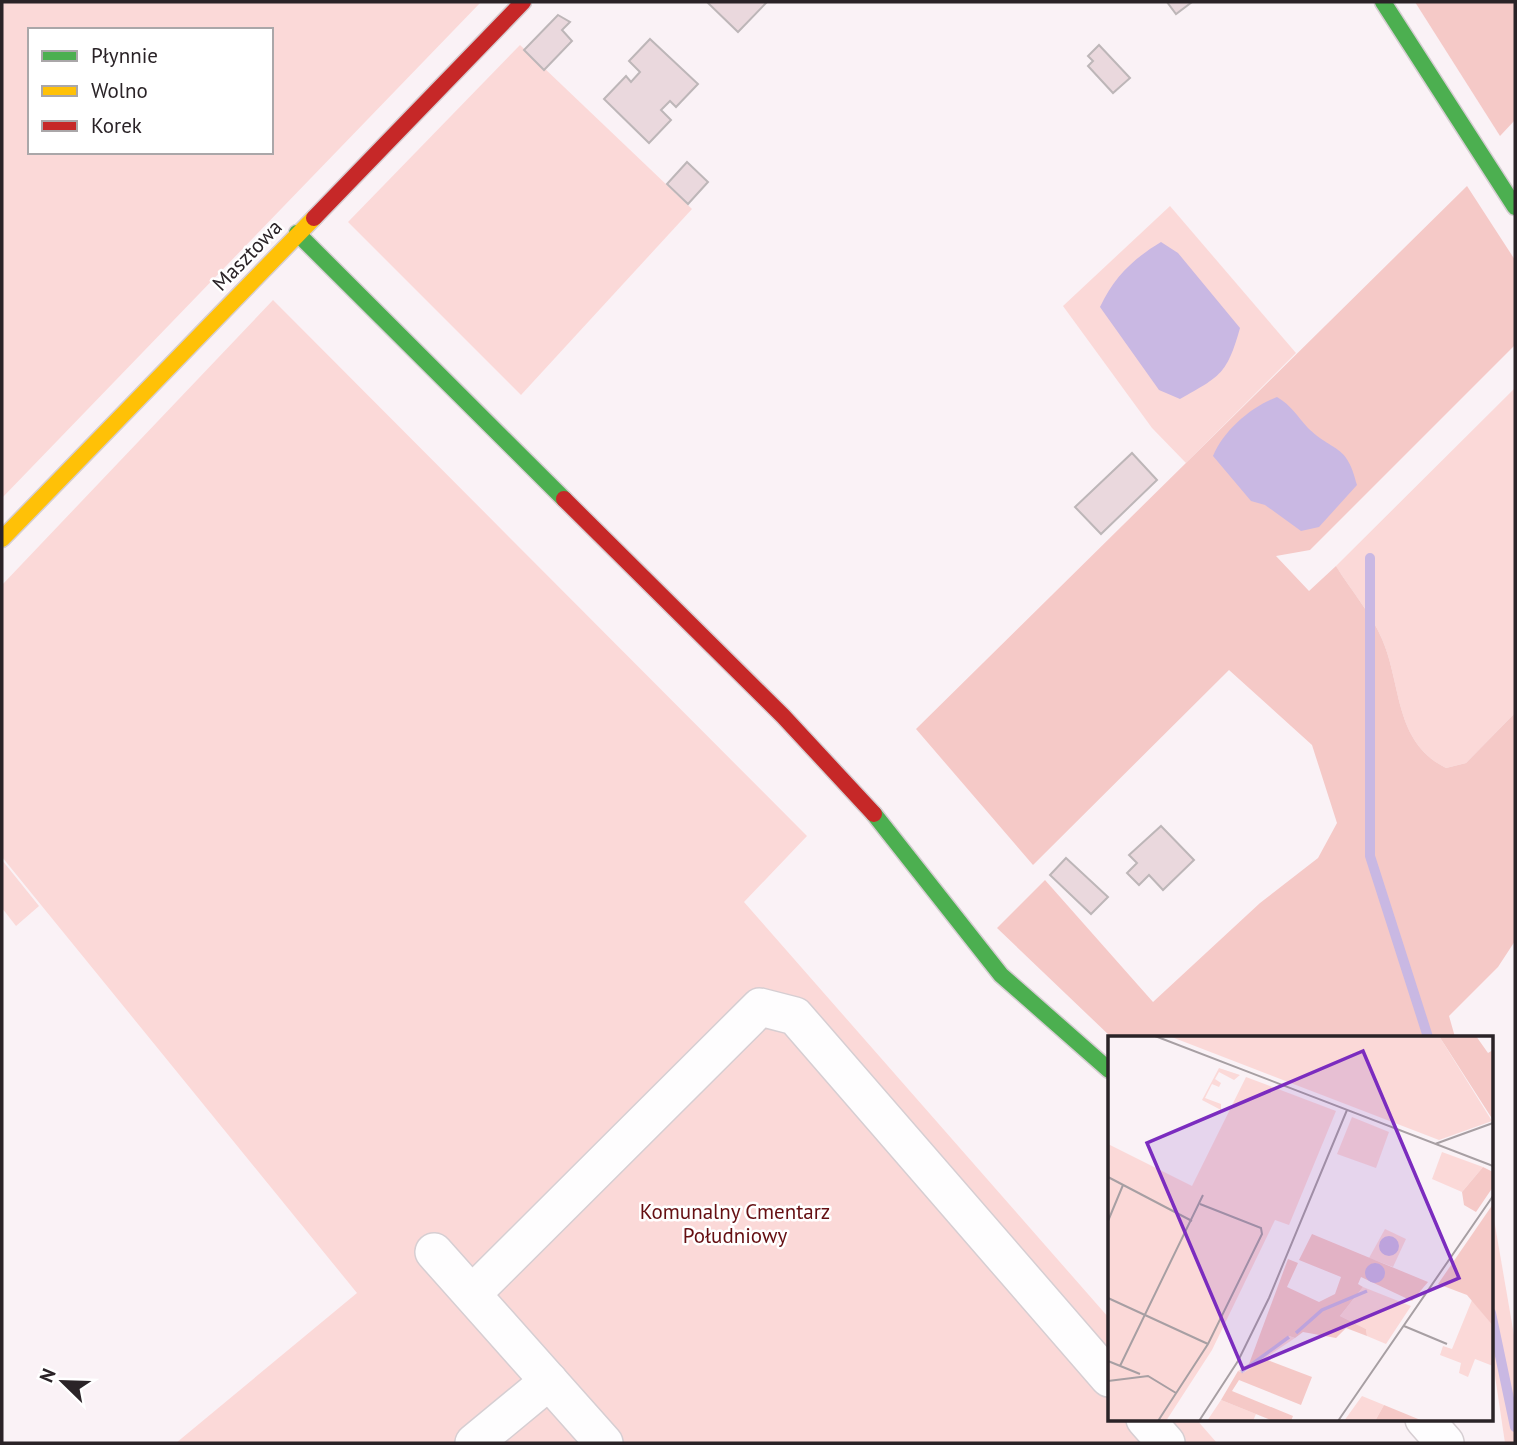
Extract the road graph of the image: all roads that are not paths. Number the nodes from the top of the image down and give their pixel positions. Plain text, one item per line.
1 (523, 2) edge
2 (1383, 2) edge
3 (1515, 207) edge
4 (297, 233) junction
5 (2, 539) edge
6 (1108, 1069) edge
7 (434, 1252) dead end
8 (473, 1293) junction
9 (1108, 1377) edge
10 (549, 1381) junction
11 (1146, 1420) edge
12 (1425, 1420) edge
13 (474, 1443) edge
14 (604, 1443) edge
15 (1166, 1443) edge
16 (1445, 1443) edge

1 - 4 street, Masztowa
2 - 3 street
4 - 5 street, Masztowa
4 - 6 street
7 - 8 street
8 - 9 street
8 - 10 street
10 - 13 street
10 - 14 street
11 - 15 street
12 - 16 street

